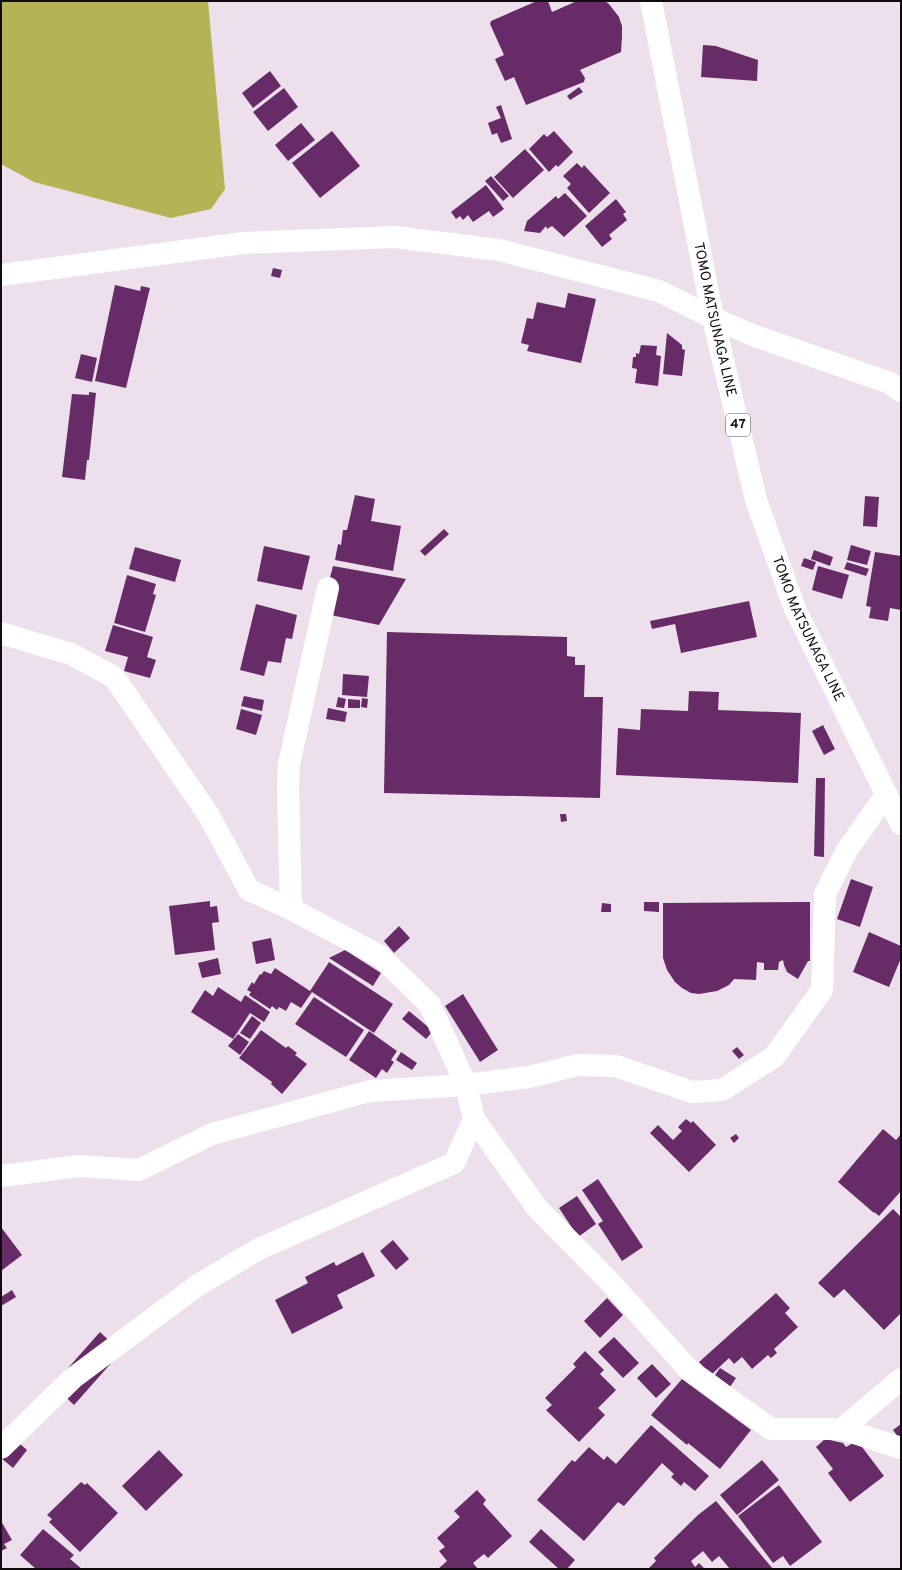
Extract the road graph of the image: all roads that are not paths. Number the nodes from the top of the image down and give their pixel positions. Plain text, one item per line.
1 (651, 1) edge
2 (1, 275) edge
3 (713, 318) junction
4 (901, 391) edge
5 (328, 588) dead end
6 (1, 633) edge
7 (886, 795) junction
8 (901, 824) edge
9 (291, 909) junction
10 (466, 1085) junction
11 (474, 1119) junction
12 (1, 1176) edge
13 (901, 1379) edge
14 (842, 1429) junction
15 (1, 1448) edge
16 (901, 1448) edge

1 - 3 street, TOMO MATSUNAGA LINE / 47
2 - 3 street
3 - 4 street
3 - 7 street, TOMO MATSUNAGA LINE / 47
5 - 9 street
6 - 9 street
7 - 8 street, TOMO MATSUNAGA LINE / 47
7 - 10 street
9 - 10 street
10 - 11 street
10 - 12 street
11 - 14 street
11 - 15 street
13 - 14 street
14 - 16 street

